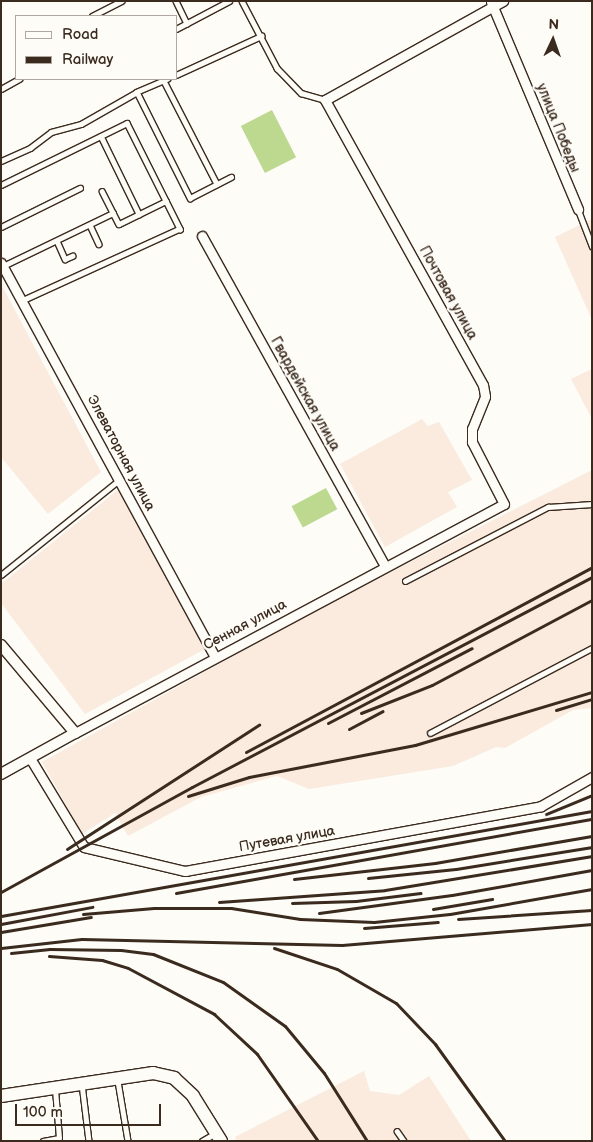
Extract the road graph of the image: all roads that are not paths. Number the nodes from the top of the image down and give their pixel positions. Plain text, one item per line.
1 (120, 1) edge
2 (176, 1) edge
3 (229, 1) edge
4 (242, 1) edge
5 (503, 1) edge
6 (492, 4) edge
7 (94, 15) edge
8 (187, 24) junction
9 (178, 28) edge
10 (260, 36) junction
11 (178, 74) edge
12 (17, 80) edge
13 (166, 80) edge
14 (1, 89) edge
15 (137, 92) junction
16 (325, 100) junction
17 (101, 136) junction
18 (1, 161) edge
19 (231, 177) dead end
20 (217, 184) junction
21 (1, 185) edge
22 (80, 188) dead end
23 (102, 191) dead end
24 (166, 201) junction
25 (578, 210) joint
26 (114, 213) junction
27 (139, 214) junction
28 (90, 225) junction
29 (1, 227) edge
30 (202, 236) dead end
31 (57, 241) junction
32 (100, 244) dead end
33 (592, 246) edge
34 (72, 256) dead end
35 (2, 265) edge
36 (22, 301) junction
37 (120, 480) junction
38 (504, 504) joint
39 (592, 504) edge
40 (385, 566) junction
41 (1, 575) edge
42 (405, 582) dead end
43 (1, 645) edge
44 (592, 648) edge
45 (215, 657) junction
46 (75, 733) junction
47 (430, 733) dead end
48 (30, 758) junction
49 (1, 774) edge
50 (592, 778) edge
51 (118, 1077) junction
52 (82, 1083) junction
53 (55, 1087) junction
54 (1, 1096) edge
55 (398, 1131) dead end
56 (218, 1137) edge
57 (58, 1139) edge
58 (43, 1141) edge
59 (89, 1141) edge
60 (128, 1141) edge
61 (202, 1141) edge
62 (404, 1141) edge

1 - 7 lane
2 - 8 lane
3 - 8 lane
4 - 10 lane
5 - 6 street
6 - 16 street
6 - 25 street, улица Победы
8 - 9 lane
10 - 11 lane
10 - 16 lane
12 - 14 lane
13 - 15 lane
13 - 20 lane
15 - 18 lane
15 - 20 lane
16 - 38 street, Почтовая улица
17 - 21 lane
17 - 24 lane
17 - 27 lane
19 - 20 lane
22 - 29 lane
23 - 26 lane
24 - 27 lane
24 - 36 lane
25 - 33 lane
26 - 27 lane
26 - 28 lane
28 - 31 lane
28 - 32 lane
30 - 40 street, Гвардейская улица
31 - 34 lane
31 - 35 lane
35 - 36 street, Элеваторная улица
36 - 37 street, Элеваторная улица
37 - 41 lane
37 - 45 street, Элеваторная улица
38 - 40 street, Сенная улица
39 - 42 lane
40 - 45 street, Сенная улица
43 - 46 street
44 - 47 lane
45 - 46 street, Сенная улица
46 - 48 street, Сенная улица
48 - 49 street, Сенная улица
48 - 50 street, Путевая улица
51 - 52 main road
51 - 56 main road
51 - 60 lane
52 - 53 main road
52 - 59 lane
53 - 54 main road
53 - 57 lane
55 - 62 lane
56 - 61 lane
57 - 58 lane

